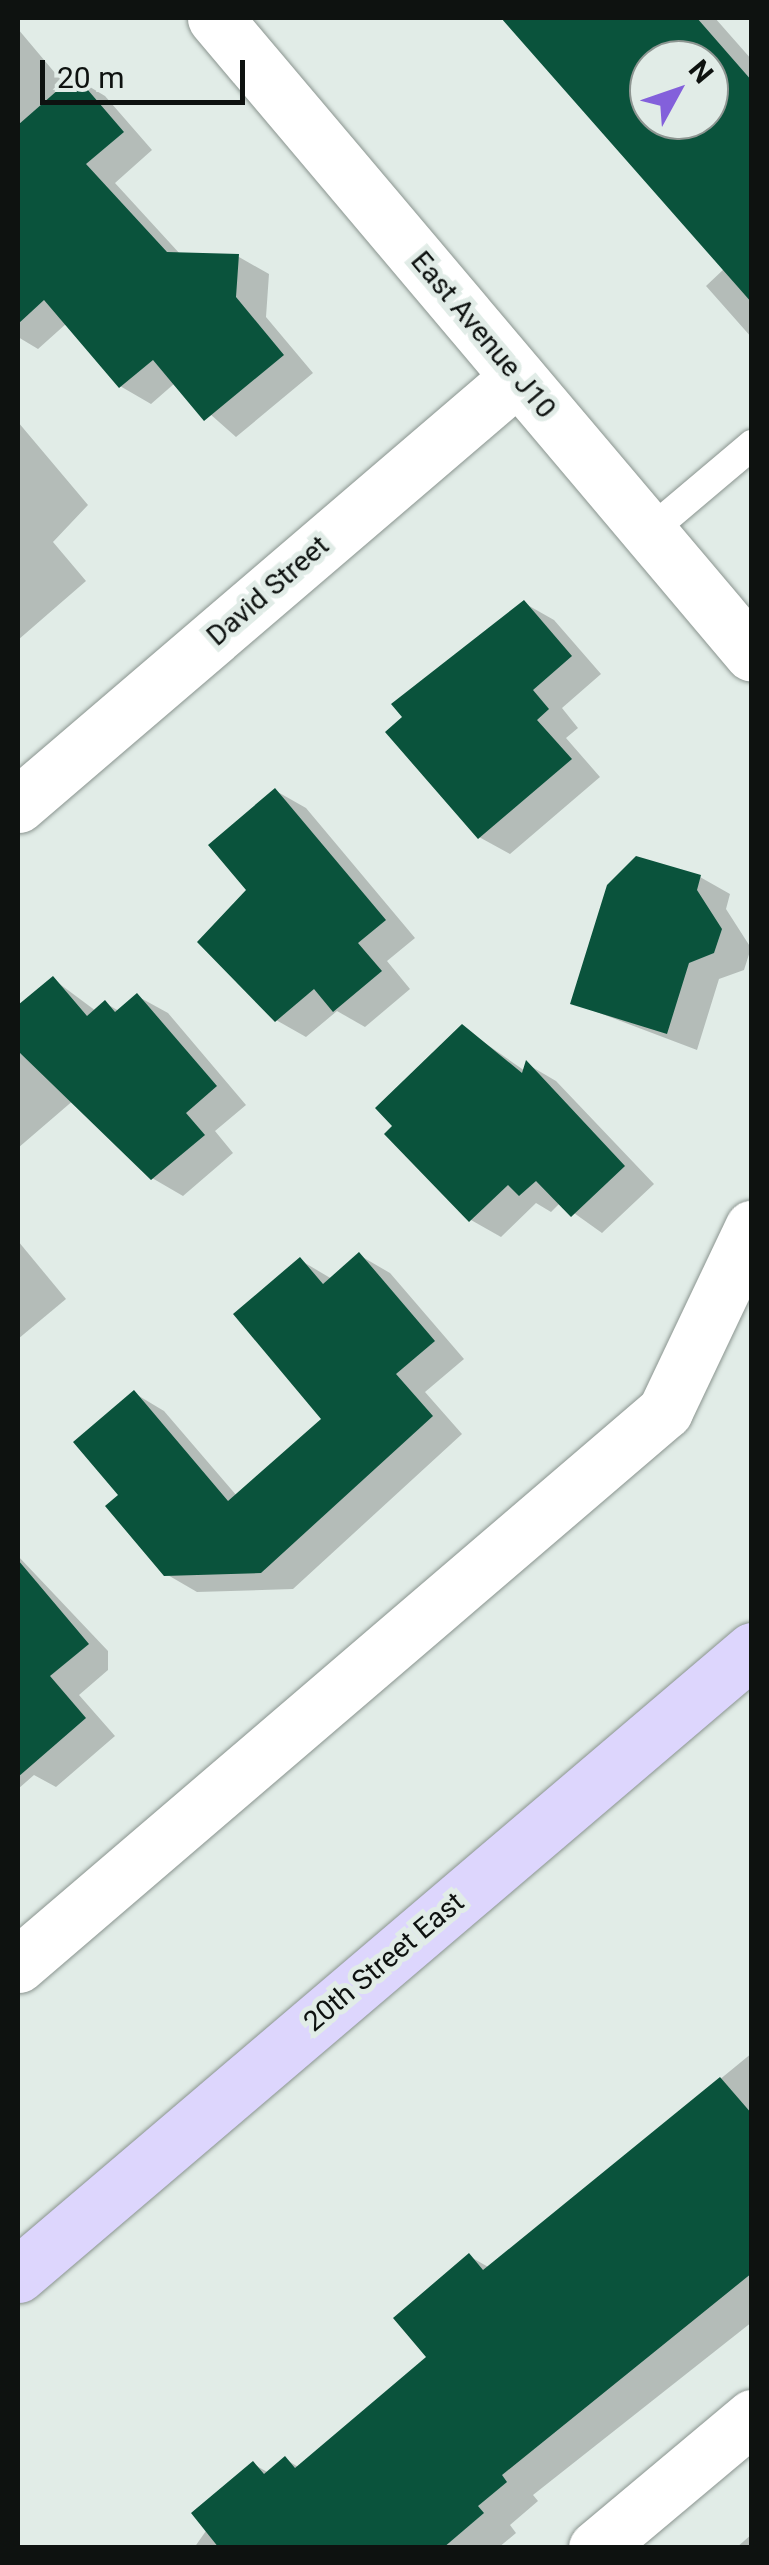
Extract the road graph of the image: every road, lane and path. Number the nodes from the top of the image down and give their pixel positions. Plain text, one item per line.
1 (214, 18) edge
2 (518, 376) junction
3 (752, 445) edge
4 (649, 532) junction
5 (752, 654) edge
6 (18, 805) edge
7 (752, 1228) edge
8 (752, 1650) edge
9 (18, 1965) edge
10 (18, 2275) edge
11 (752, 2417) edge
12 (596, 2548) edge

1 - 2 street, East Avenue J10
2 - 4 street, East Avenue J10
2 - 6 street, David Street
3 - 4 lane
4 - 5 street, East Avenue J10
7 - 9 street
8 - 10 main road, 20th Street East
11 - 12 street

